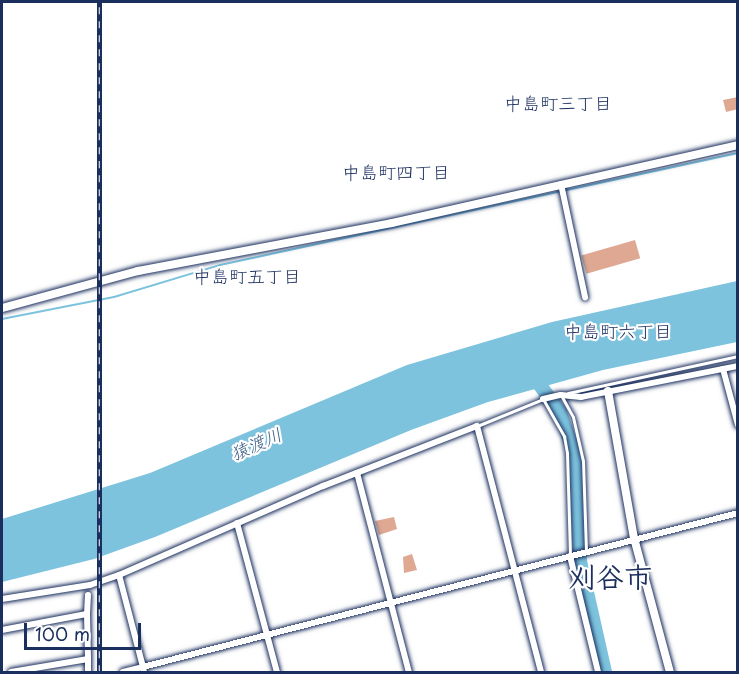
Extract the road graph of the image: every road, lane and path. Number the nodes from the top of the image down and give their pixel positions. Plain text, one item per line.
1 (738, 145) edge
2 (561, 185) junction
3 (585, 297) dead end
4 (2, 308) edge
5 (738, 356) edge
6 (738, 366) edge
7 (723, 369) junction
8 (608, 391) junction
9 (561, 395) junction
10 (543, 399) junction
11 (738, 425) edge
12 (477, 426) junction
13 (357, 473) junction
14 (738, 513) edge
15 (237, 523) junction
16 (634, 538) junction
17 (586, 553) junction
18 (570, 556) junction
19 (514, 568) junction
20 (119, 575) junction
21 (88, 594) dead end
22 (2, 599) edge
23 (391, 603) junction
24 (87, 614) junction
25 (2, 630) edge
26 (268, 635) junction
27 (88, 659) junction
28 (143, 670) edge
29 (11, 672) edge
30 (88, 672) edge
31 (123, 672) edge
32 (277, 672) edge
33 (409, 672) edge
34 (541, 672) edge
35 (598, 672) edge
36 (669, 672) edge

1 - 2 street
2 - 3 street
2 - 4 street
5 - 9 lane
6 - 7 street
7 - 8 street
7 - 11 street
8 - 9 street
8 - 16 street
9 - 10 street
9 - 17 lane
10 - 12 lane
10 - 18 lane
12 - 13 street
12 - 19 street
13 - 15 street
13 - 23 street
14 - 16 street
15 - 20 street
15 - 26 street
16 - 17 street
16 - 36 street
17 - 18 street
18 - 19 street
18 - 35 street
19 - 23 street
19 - 34 street
20 - 22 street
20 - 28 street
21 - 24 street
23 - 26 street
23 - 33 street
24 - 25 street
24 - 27 street
26 - 28 street
26 - 32 street
27 - 29 street
27 - 30 street
28 - 31 street

